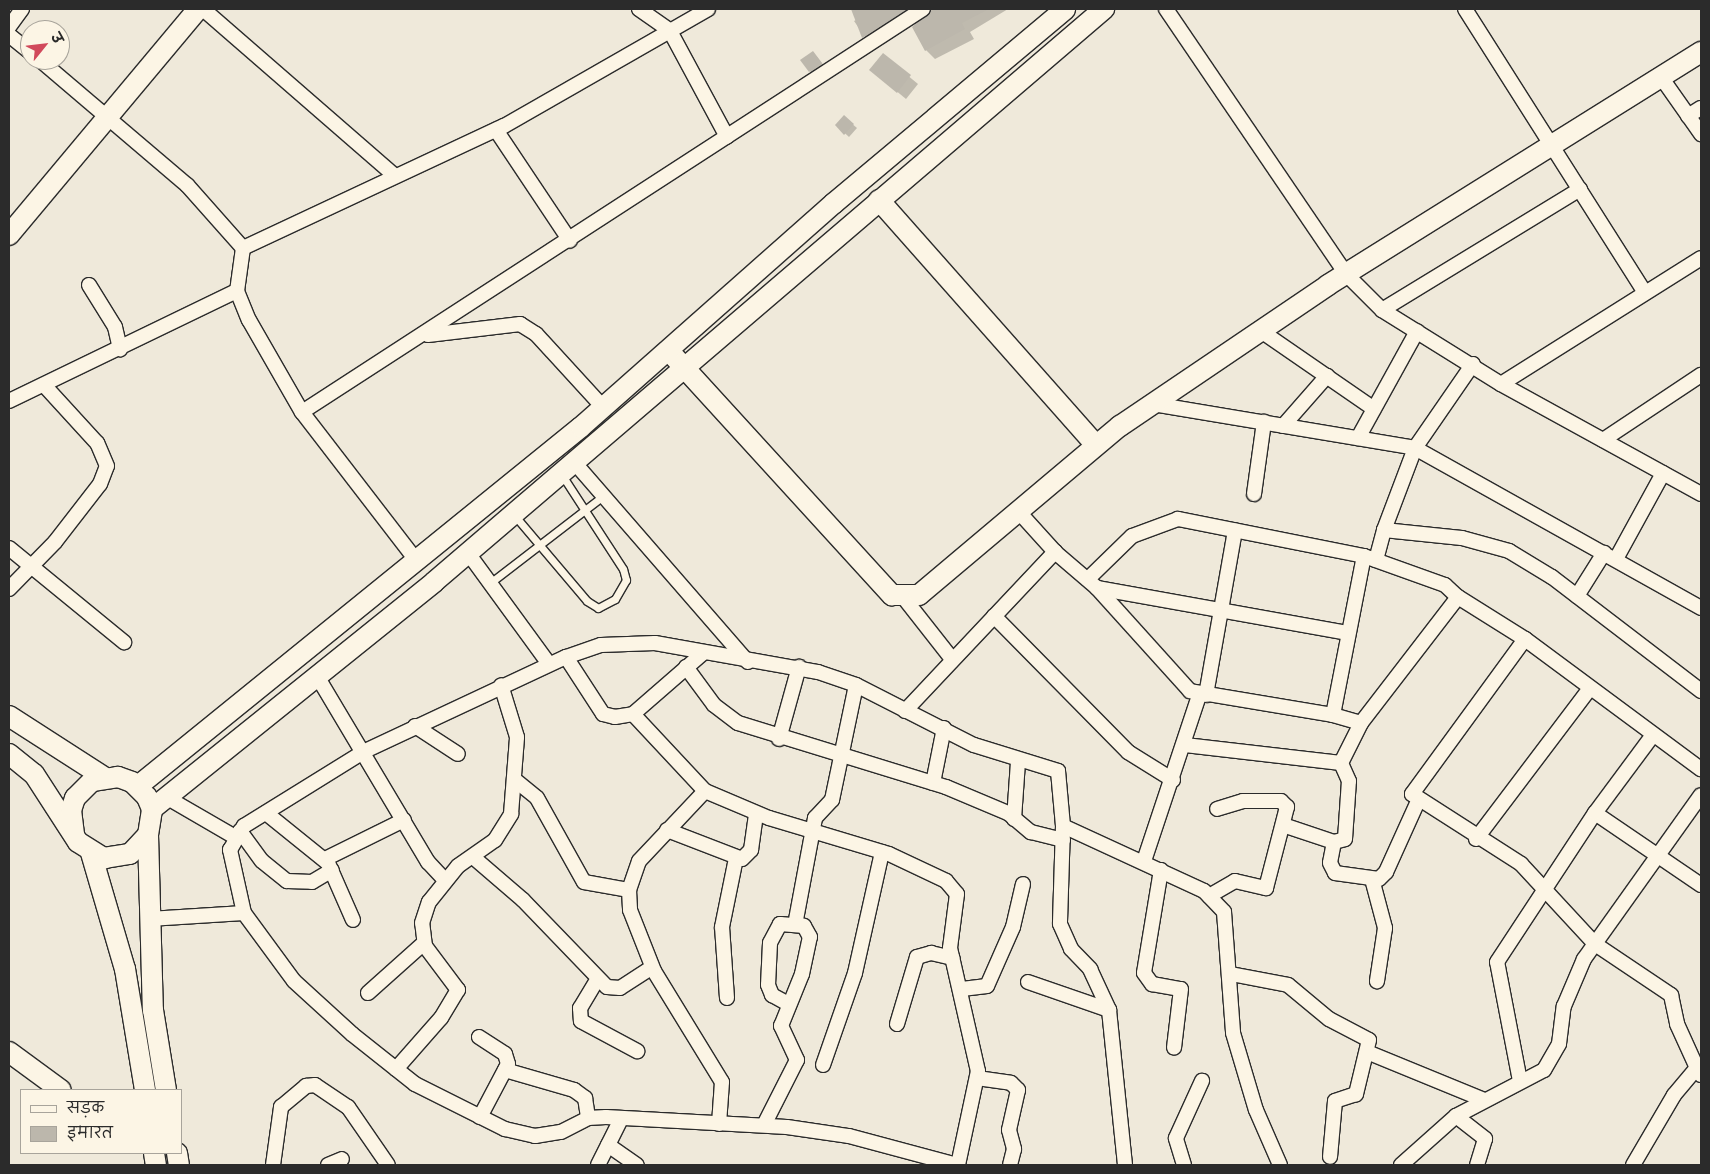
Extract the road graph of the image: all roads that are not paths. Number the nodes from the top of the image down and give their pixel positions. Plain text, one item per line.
1 (22, 9) edge
2 (198, 9) edge
3 (203, 9) edge
4 (639, 9) edge
5 (708, 9) edge
6 (923, 9) edge
7 (1065, 9) edge
8 (1104, 9) edge
9 (1166, 9) edge
10 (1465, 9) edge
11 (9, 27) edge
12 (670, 32) junction
13 (9, 35) edge
14 (20, 44) edge
15 (1701, 52) edge
16 (53, 70) edge
17 (1661, 77) junction
18 (1701, 108) edge
19 (108, 114) junction
20 (1688, 116) junction
21 (496, 130) junction
22 (1701, 134) edge
23 (727, 137) junction
24 (1552, 145) junction
25 (395, 176) junction
26 (1580, 189) junction
27 (879, 200) junction
28 (9, 235) edge
29 (570, 241) junction
30 (243, 248) junction
31 (1701, 258) edge
32 (1346, 274) junction
33 (89, 285) dead end
34 (236, 291) junction
35 (1645, 293) junction
36 (1382, 310) junction
37 (1261, 330) junction
38 (1417, 331) junction
39 (422, 336) junction
40 (120, 349) junction
41 (669, 351) junction
42 (1473, 364) junction
43 (686, 369) junction
44 (1327, 376) junction
45 (1698, 382) edge
46 (1501, 384) junction
47 (44, 385) junction
48 (9, 400) edge
49 (1153, 404) junction
50 (603, 408) junction
51 (1374, 409) junction
52 (302, 412) junction
53 (1264, 422) junction
54 (1283, 426) junction
55 (1358, 438) junction
56 (1603, 440) junction
57 (1096, 445) junction
58 (1415, 448) junction
59 (567, 468) junction
60 (1663, 473) junction
61 (1254, 494) dead end
62 (1701, 494) edge
63 (603, 496) junction
64 (586, 510) junction
65 (1018, 511) junction
66 (514, 514) junction
67 (1235, 530) junction
68 (1384, 530) junction
69 (540, 546) junction
70 (9, 548) edge
71 (1055, 552) junction
72 (468, 553) junction
73 (1610, 556) junction
74 (1370, 558) junction
75 (416, 560) junction
76 (32, 568) junction
77 (490, 583) junction
78 (1092, 584) junction
79 (9, 589) edge
80 (1577, 596) junction
81 (1458, 597) junction
82 (904, 598) junction
83 (1701, 608) edge
84 (1221, 610) junction
85 (994, 616) junction
86 (1347, 633) junction
87 (1525, 639) junction
88 (124, 642) dead end
89 (702, 654) junction
90 (566, 657) junction
91 (952, 659) junction
92 (748, 662) junction
93 (549, 664) junction
94 (686, 667) junction
95 (799, 667) junction
96 (317, 676) junction
97 (856, 685) junction
98 (501, 686) junction
99 (1590, 688) junction
100 (1701, 691) edge
101 (1203, 694) junction
102 (905, 711) junction
103 (634, 714) junction
104 (1333, 715) junction
105 (9, 716) edge
106 (1361, 723) junction
107 (415, 726) junction
108 (944, 728) junction
109 (1653, 735) junction
110 (779, 739) junction
111 (1185, 745) junction
112 (365, 752) junction
113 (9, 754) edge
114 (458, 754) dead end
115 (841, 757) junction
116 (1018, 762) junction
117 (1341, 763) junction
118 (1701, 770) edge
119 (104, 777) junction
120 (515, 780) junction
121 (1173, 780) junction
122 (933, 782) junction
123 (138, 786) junction
124 (705, 792) junction
125 (1701, 795) edge
126 (1419, 799) junction
127 (159, 803) junction
128 (1217, 809) dead end
129 (266, 813) junction
130 (756, 813) junction
131 (1594, 813) junction
132 (1014, 819) junction
133 (404, 820) junction
134 (1283, 825) junction
135 (1063, 826) junction
136 (668, 830) junction
137 (813, 832) junction
138 (237, 834) junction
139 (74, 835) junction
140 (148, 835) junction
141 (1476, 839) junction
142 (1063, 840) junction
143 (1334, 842) junction
144 (882, 852) junction
145 (91, 853) junction
146 (1658, 856) junction
147 (473, 857) junction
148 (736, 858) junction
149 (1144, 861) junction
150 (329, 865) junction
151 (1161, 870) junction
152 (1372, 879) junction
153 (445, 880) junction
154 (1023, 884) dead end
155 (1701, 885) edge
156 (1545, 886) junction
157 (629, 890) junction
158 (1209, 896) junction
159 (244, 912) junction
160 (149, 919) junction
161 (353, 920) dead end
162 (794, 925) junction
163 (424, 943) junction
164 (1595, 944) junction
165 (952, 958) junction
166 (652, 967) junction
167 (1231, 974) junction
168 (597, 980) junction
169 (1377, 981) dead end
170 (1028, 982) dead end
171 (962, 989) junction
172 (368, 993) dead end
173 (727, 998) dead end
174 (788, 1004) junction
175 (1109, 1010) junction
176 (897, 1024) dead end
177 (480, 1038) dead end
178 (1174, 1048) dead end
179 (637, 1051) dead end
180 (9, 1052) edge
181 (1367, 1052) junction
182 (823, 1065) dead end
183 (396, 1069) junction
184 (505, 1070) junction
185 (1699, 1072) edge
186 (977, 1078) junction
187 (1202, 1080) dead end
188 (1520, 1081) junction
189 (59, 1089) edge
190 (145, 1089) edge
191 (166, 1089) edge
192 (1484, 1100) junction
193 (1456, 1116) junction
194 (480, 1117) junction
195 (588, 1118) junction
196 (620, 1119) junction
197 (719, 1124) junction
198 (764, 1126) junction
199 (608, 1145) junction
200 (1330, 1157) dead end
201 (342, 1159) dead end
202 (274, 1165) edge
203 (328, 1165) edge
204 (388, 1165) edge
205 (598, 1165) edge
206 (637, 1165) edge
207 (958, 1165) edge
208 (1010, 1165) edge
209 (1125, 1165) edge
210 (1184, 1165) edge
211 (1280, 1165) edge
212 (1401, 1165) edge
213 (1477, 1165) edge
214 (1633, 1165) edge

1 - 11 street
2 - 19 main road
3 - 25 street
4 - 12 street
5 - 12 street
6 - 23 street
7 - 41 main road
8 - 27 main road
9 - 32 street
10 - 24 street
12 - 21 street
12 - 23 street
13 - 14 street
15 - 17 main road
16 - 19 street
17 - 20 street
17 - 24 main road
18 - 20 street
19 - 28 main road
19 - 30 street
20 - 22 street
21 - 25 street
21 - 29 street
23 - 29 street
24 - 26 street
24 - 32 main road
25 - 30 street
26 - 35 street
26 - 36 street
27 - 43 main road
27 - 57 main road
29 - 39 street
30 - 34 street
31 - 35 street
32 - 36 street
32 - 37 main road
33 - 40 street
34 - 40 street
34 - 52 street
35 - 46 street
36 - 38 street
37 - 44 street
37 - 49 main road
38 - 42 street
38 - 51 street
39 - 50 street
39 - 52 street
40 - 47 street
41 - 43 main road
41 - 50 main road
42 - 46 street
42 - 58 street
43 - 59 main road
43 - 82 main road
44 - 51 street
44 - 54 street
45 - 56 street
46 - 56 street
47 - 48 street
47 - 76 street
49 - 53 street
49 - 57 main road
50 - 75 main road
51 - 55 street
52 - 75 street
53 - 54 street
53 - 61 street
54 - 55 street
55 - 58 street
56 - 60 street
57 - 65 main road
58 - 68 street
58 - 73 street
59 - 63 street
59 - 64 lane
59 - 66 main road
60 - 62 street
60 - 73 street
63 - 64 lane
63 - 92 street
64 - 69 lane
64 - 69 lane
65 - 71 street
65 - 82 main road
66 - 69 lane
66 - 72 main road
67 - 74 street
67 - 78 street
67 - 84 street
68 - 74 street
68 - 80 street
69 - 77 lane
70 - 76 street
71 - 78 street
71 - 85 street
72 - 77 street
72 - 96 main road
73 - 80 street
73 - 83 street
74 - 81 street
74 - 86 street
75 - 123 main road
76 - 79 street
76 - 88 street
77 - 93 street
78 - 84 street
78 - 101 street
80 - 100 street
81 - 87 street
81 - 106 street
82 - 91 street
84 - 86 street
84 - 101 street
85 - 91 street
85 - 121 street
86 - 104 street
87 - 99 street
87 - 126 street
89 - 90 street
89 - 92 street
89 - 94 street
90 - 93 street
90 - 103 street
91 - 102 street
92 - 95 street
93 - 98 street
94 - 103 street
94 - 110 street
95 - 97 street
95 - 110 street
96 - 112 street
96 - 127 main road
97 - 102 street
97 - 115 street
98 - 107 street
98 - 120 street
99 - 109 street
99 - 141 street
101 - 104 street
101 - 111 street
102 - 108 street
103 - 124 street
104 - 106 street
105 - 119 main road
106 - 117 street
107 - 112 street
107 - 114 street
108 - 116 street
108 - 122 street
109 - 118 street
109 - 131 street
110 - 115 street
111 - 117 street
111 - 121 street
112 - 129 street
112 - 133 street
113 - 139 main road
115 - 122 street
115 - 137 street
116 - 132 street
116 - 135 street
117 - 143 street
119 - 123 main road
119 - 139 main road
120 - 147 street
120 - 157 street
121 - 149 street
122 - 132 street
123 - 127 main road
124 - 130 street
124 - 136 street
125 - 146 street
126 - 141 street
126 - 152 street
127 - 138 street
127 - 140 main road
128 - 134 street
129 - 138 street
129 - 150 street
130 - 137 street
130 - 148 street
131 - 146 street
131 - 156 street
132 - 142 street
133 - 150 street
133 - 153 street
134 - 143 street
134 - 158 street
135 - 142 street
135 - 149 street
136 - 148 street
136 - 157 street
137 - 144 street
137 - 162 street
138 - 150 street
138 - 159 street
139 - 145 main road
140 - 145 main road
140 - 160 main road
141 - 156 street
142 - 175 street
143 - 152 street
144 - 165 street
144 - 182 street
145 - 190 main road
146 - 155 street
146 - 164 street
147 - 153 street
147 - 168 street
148 - 173 street
149 - 151 street
150 - 161 street
151 - 158 street
151 - 178 street
152 - 169 street
153 - 163 street
154 - 171 street
156 - 164 street
156 - 188 street
157 - 166 street
158 - 167 street
159 - 160 street
159 - 183 street
160 - 191 main road
162 - 174 street
162 - 174 street
163 - 172 street
163 - 183 street
164 - 185 street
164 - 188 street
165 - 171 street
165 - 176 street
166 - 168 street
166 - 197 street
167 - 181 street
167 - 211 street
168 - 179 street
170 - 175 street
171 - 186 street
174 - 198 street
175 - 209 street
177 - 184 street
180 - 189 main road
181 - 192 street
181 - 200 street
183 - 194 street
184 - 194 street
184 - 195 street
185 - 214 street
186 - 207 street
186 - 208 street
187 - 210 street
188 - 192 street
192 - 193 street
193 - 212 street
193 - 213 street
194 - 195 street
195 - 196 street
196 - 197 street
196 - 199 street
197 - 198 street
198 - 207 street
199 - 205 street
199 - 206 street
201 - 203 street
202 - 204 street

